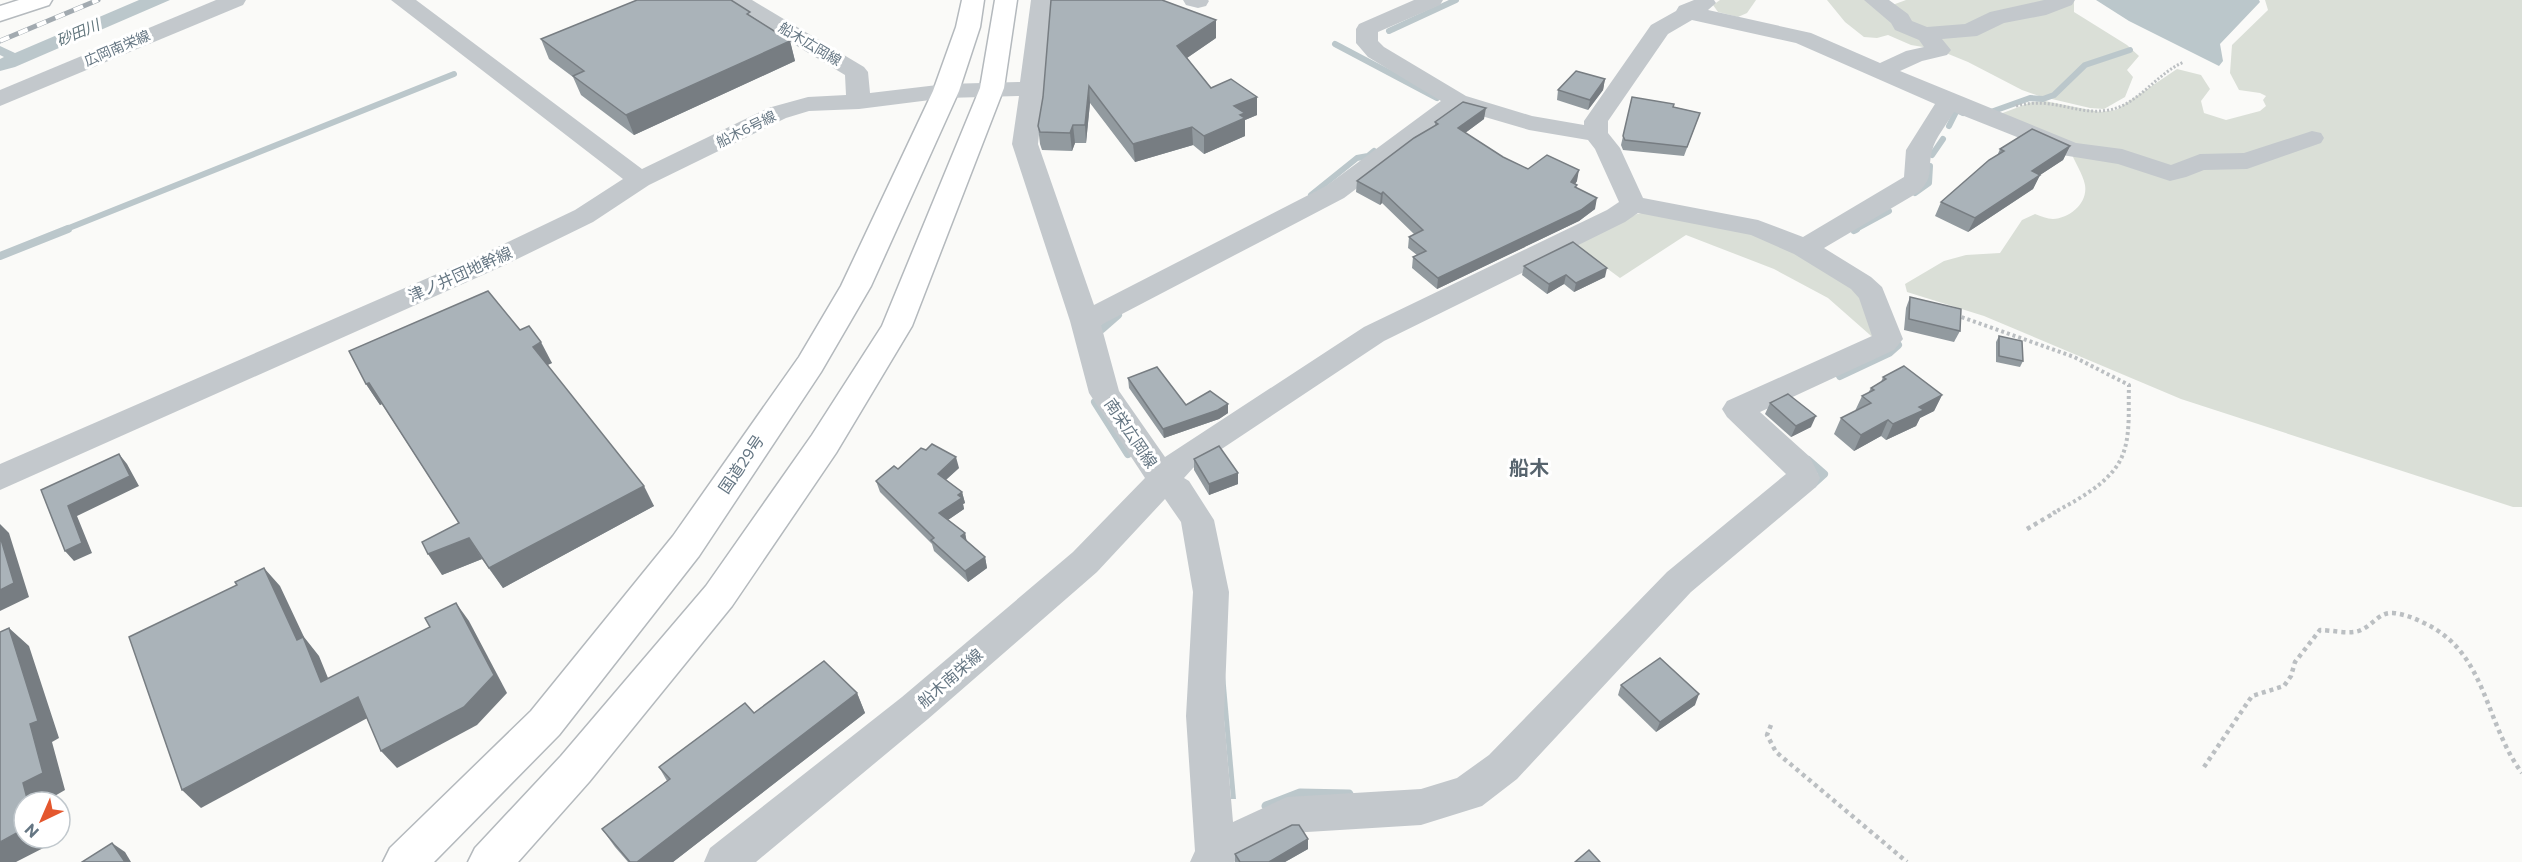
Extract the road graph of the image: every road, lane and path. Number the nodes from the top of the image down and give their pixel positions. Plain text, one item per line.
1 (41, 0) edge
2 (236, 0) edge
3 (402, 0) edge
4 (737, 0) edge
5 (973, 0) edge
6 (1006, 0) edge
7 (1042, 0) edge
8 (1432, 0) edge
9 (1710, 0) edge
10 (2064, 0) edge
11 (1887, 2) edge
12 (1687, 11) junction
13 (0, 14) edge
14 (1927, 35) junction
15 (2184, 62) dead end
16 (1881, 71) junction
17 (992, 88) junction
18 (1031, 89) junction
19 (946, 91) junction
20 (0, 99) edge
21 (1457, 101) junction
22 (1949, 101) junction
23 (859, 102) junction
24 (1986, 117) junction
25 (1596, 134) junction
26 (2312, 138) dead end
27 (640, 180) junction
28 (1633, 204) junction
29 (1804, 248) junction
30 (1951, 314) edge
31 (1085, 321) junction
32 (0, 478) edge
33 (1163, 480) junction
34 (2027, 529) dead end
35 (1771, 725) dead end
36 (2204, 767) dead end
37 (2522, 773) edge
38 (1213, 857) edge
39 (405, 862) edge
40 (490, 862) edge
41 (725, 862) edge
42 (1907, 862) edge

1 - 13 main road
2 - 20 street, 広岡南栄線
3 - 27 street
4 - 23 street, 船木広岡線
5 - 19 main road, 国道29号
6 - 17 main road
7 - 18 street, 南栄広岡線
8 - 21 street
9 - 12 street
10 - 14 street
11 - 14 street
12 - 16 street
12 - 25 street
14 - 16 street
15 - 24 path
16 - 22 street
17 - 18 street, 船木6号線
17 - 19 street, 船木6号線
17 - 40 main road
18 - 31 street, 南栄広岡線
19 - 23 street, 船木6号線
19 - 39 main road, 国道29号
21 - 25 street
21 - 31 street
22 - 24 street
22 - 29 street
23 - 27 street, 船木6号線
24 - 26 street
25 - 28 street
27 - 32 street, 津ノ井団地幹線
28 - 29 street
28 - 33 street, 船木南栄線
29 - 38 street
30 - 34 path
31 - 33 street, 南栄広岡線
33 - 38 street, 南栄広岡線
33 - 41 street, 船木南栄線
35 - 42 path
36 - 37 path

